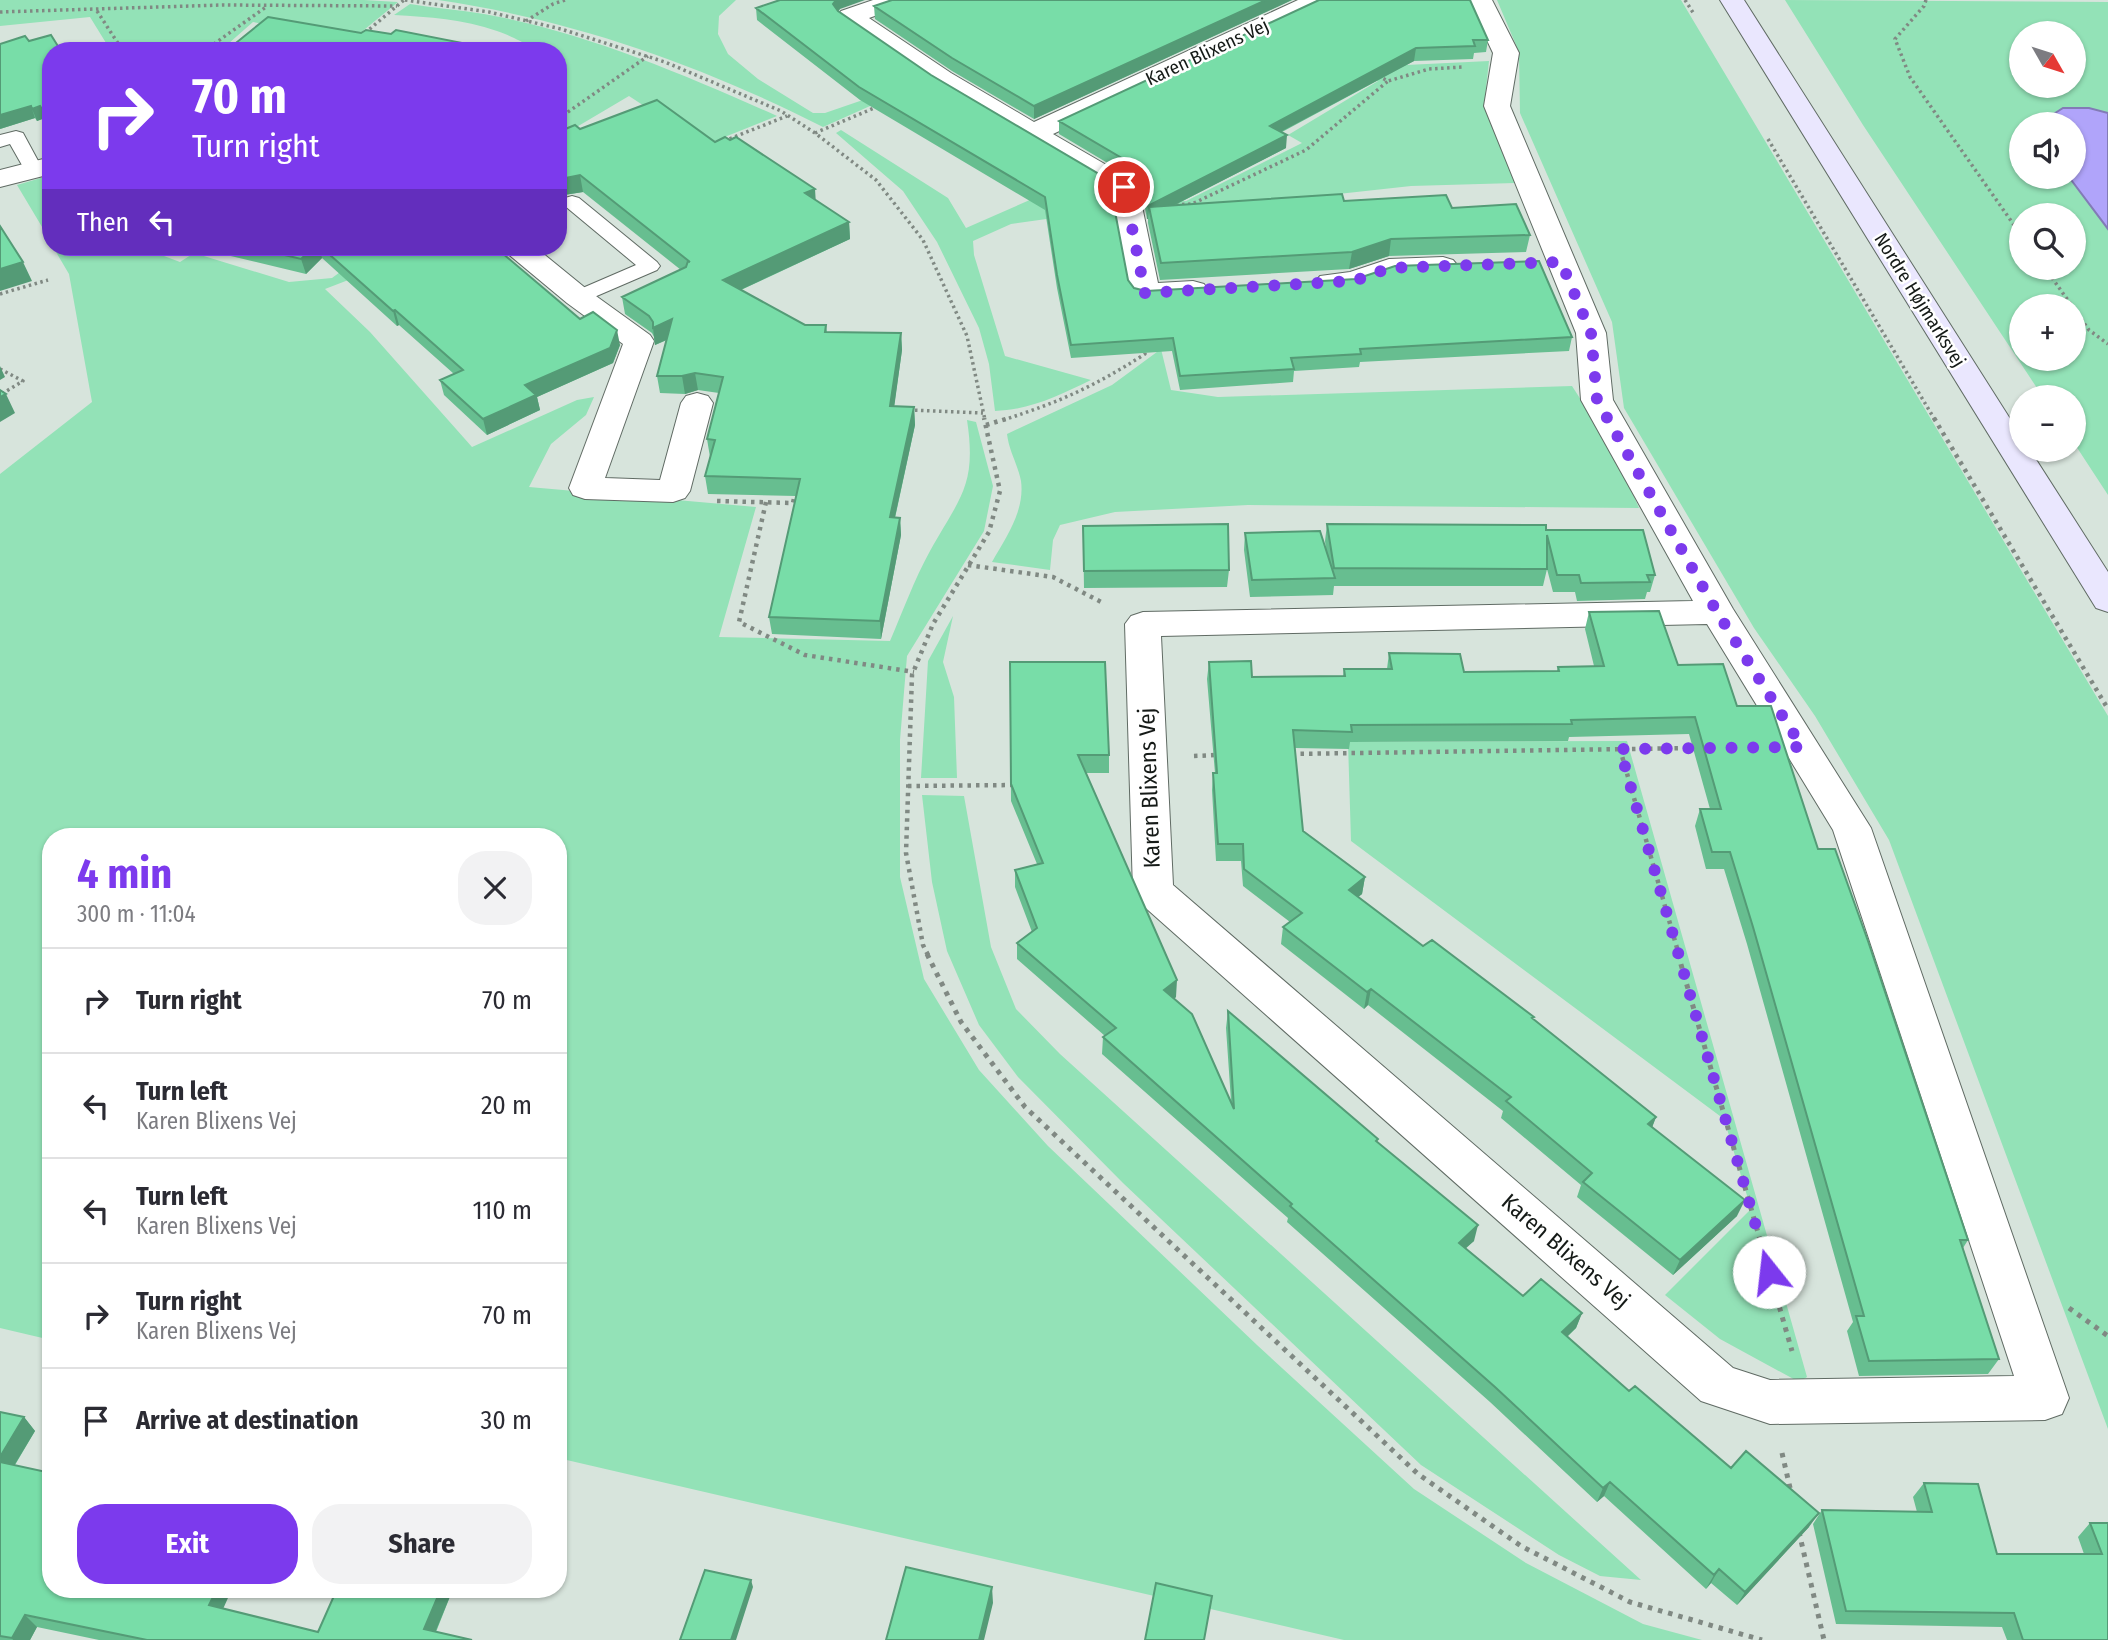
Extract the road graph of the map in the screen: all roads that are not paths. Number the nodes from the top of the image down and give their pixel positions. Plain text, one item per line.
1 (897, 0) edge
2 (1385, 0) edge
3 (1480, 0) edge
4 (1732, 0) edge
5 (1035, 132) junction
6 (0, 141) edge
7 (42, 166) edge
8 (42, 167) edge
9 (0, 179) edge
10 (572, 202) edge
11 (528, 256) edge
12 (1468, 265) edge
13 (1298, 284) edge
14 (1215, 289) edge
15 (578, 297) junction
16 (697, 403) dead end
17 (2108, 600) edge
18 (1717, 612) junction

1 - 5 street
2 - 5 street, Karen Blixens Vej
3 - 18 street, Karen Blixens Vej
4 - 17 street, Nordre Højmarksvej
5 - 14 street
6 - 7 lane
8 - 9 street
10 - 15 lane
11 - 15 street
12 - 13 street
15 - 16 street
18 - 18 street, Karen Blixens Vej

